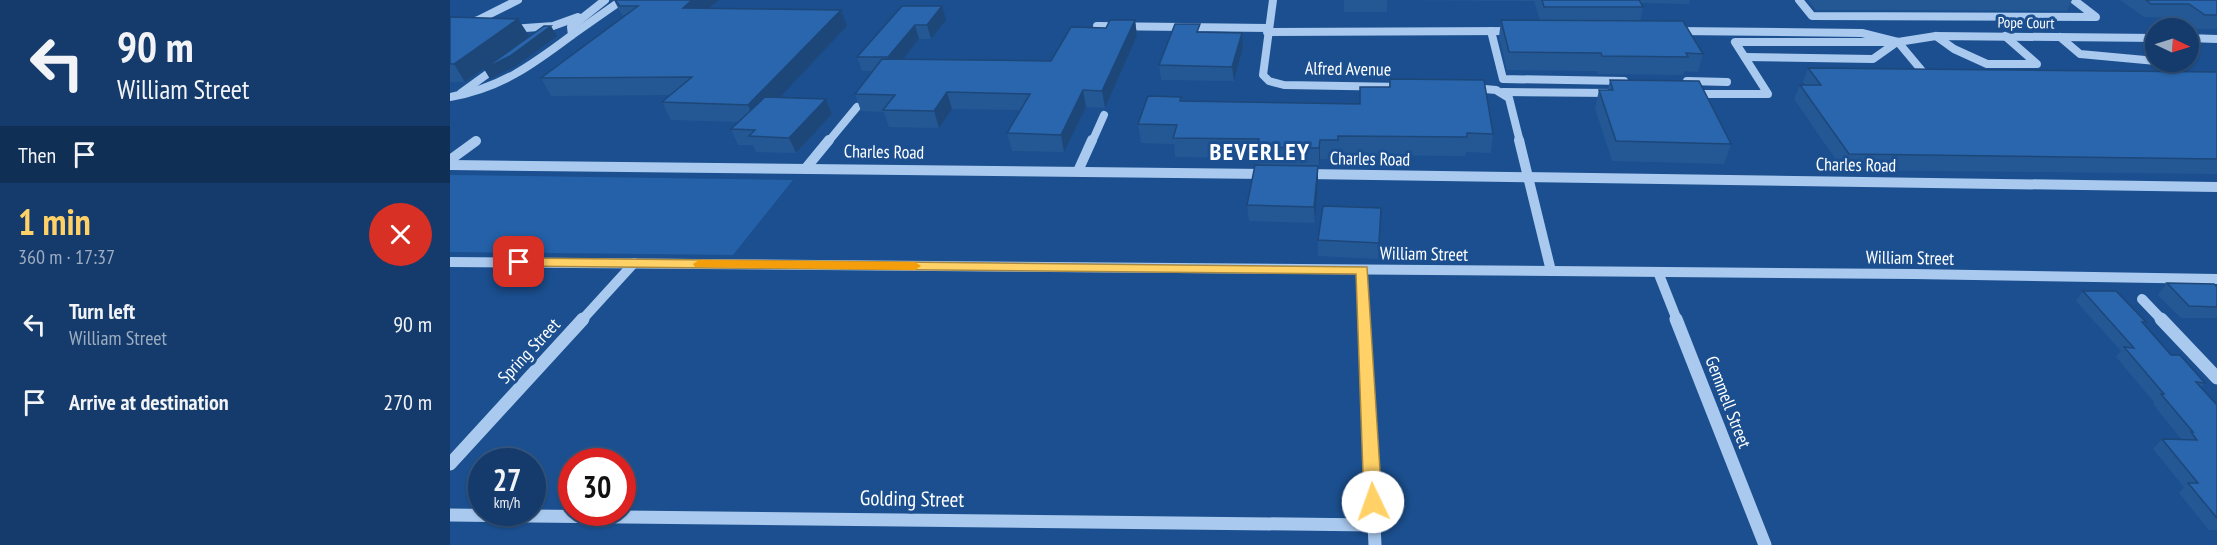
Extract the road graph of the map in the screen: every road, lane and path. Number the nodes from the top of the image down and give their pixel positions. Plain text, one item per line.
1 (518, 0) edge
2 (605, 0) edge
3 (622, 0) edge
4 (1273, 0) edge
5 (1799, 0) edge
6 (2074, 0) edge
7 (584, 15) junction
8 (478, 20) junction
9 (553, 26) junction
10 (1097, 26) edge
11 (450, 29) edge
12 (488, 29) edge
13 (500, 29) edge
14 (1268, 30) junction
15 (1491, 31) junction
16 (1527, 31) edge
17 (1669, 31) edge
18 (543, 33) edge
19 (572, 35) junction
20 (1936, 36) junction
21 (2005, 36) junction
22 (2060, 37) junction
23 (2145, 38) edge
24 (2199, 38) edge
25 (2217, 39) edge
26 (1898, 42) junction
27 (1745, 57) junction
28 (2145, 60) edge
29 (504, 61) edge
30 (1923, 72) edge
31 (1633, 81) edge
32 (1680, 81) edge
33 (1727, 82) dead end
34 (1412, 87) edge
35 (1458, 88) edge
36 (1503, 92) junction
37 (1620, 93) edge
38 (1689, 94) edge
39 (453, 97) edge
40 (857, 107) edge
41 (1104, 115) dead end
42 (476, 141) dead end
43 (450, 160) edge
44 (450, 165) edge
45 (806, 168) junction
46 (1078, 171) junction
47 (1282, 174) edge
48 (1293, 174) edge
49 (1528, 177) junction
50 (2217, 187) edge
51 (450, 262) edge
52 (634, 264) junction
53 (1362, 270) junction
54 (1551, 271) junction
55 (1658, 272) junction
56 (2217, 279) edge
57 (2142, 299) dead end
58 (2217, 378) edge
59 (450, 464) edge
60 (450, 514) edge
61 (1374, 525) junction
62 (1375, 545) edge
63 (1765, 545) edge

1 - 8 street
2 - 7 street
3 - 19 street
4 - 14 street, Alfred Avenue
5 - 6 street
7 - 9 street
7 - 19 street
8 - 11 street
8 - 12 street
9 - 13 street
9 - 18 street
10 - 14 street
14 - 15 street
14 - 34 street, Alfred Avenue
15 - 16 street
15 - 31 street
17 - 26 street
19 - 39 street
20 - 21 street, Pope Court
20 - 21 street
20 - 26 street, Pope Court
21 - 22 street, Pope Court
22 - 23 street, Pope Court
22 - 28 street
24 - 25 street
26 - 27 street
26 - 27 street
26 - 30 street
27 - 38 street
29 - 39 street
32 - 33 street
35 - 36 street
36 - 37 street
36 - 49 street
40 - 45 street
41 - 46 street
42 - 43 street
44 - 45 street, Charles Road
45 - 46 street, Charles Road
46 - 47 street, Charles Road
48 - 49 street, Charles Road
49 - 50 street, Charles Road
49 - 54 street
51 - 52 street, William Street
52 - 53 street, William Street
52 - 59 street, Spring Street
53 - 54 street, William Street
53 - 61 street
54 - 55 street, William Street
55 - 56 street, William Street
55 - 63 street, Gemmell Street
57 - 58 street
60 - 61 street, Golding Street
61 - 62 street

